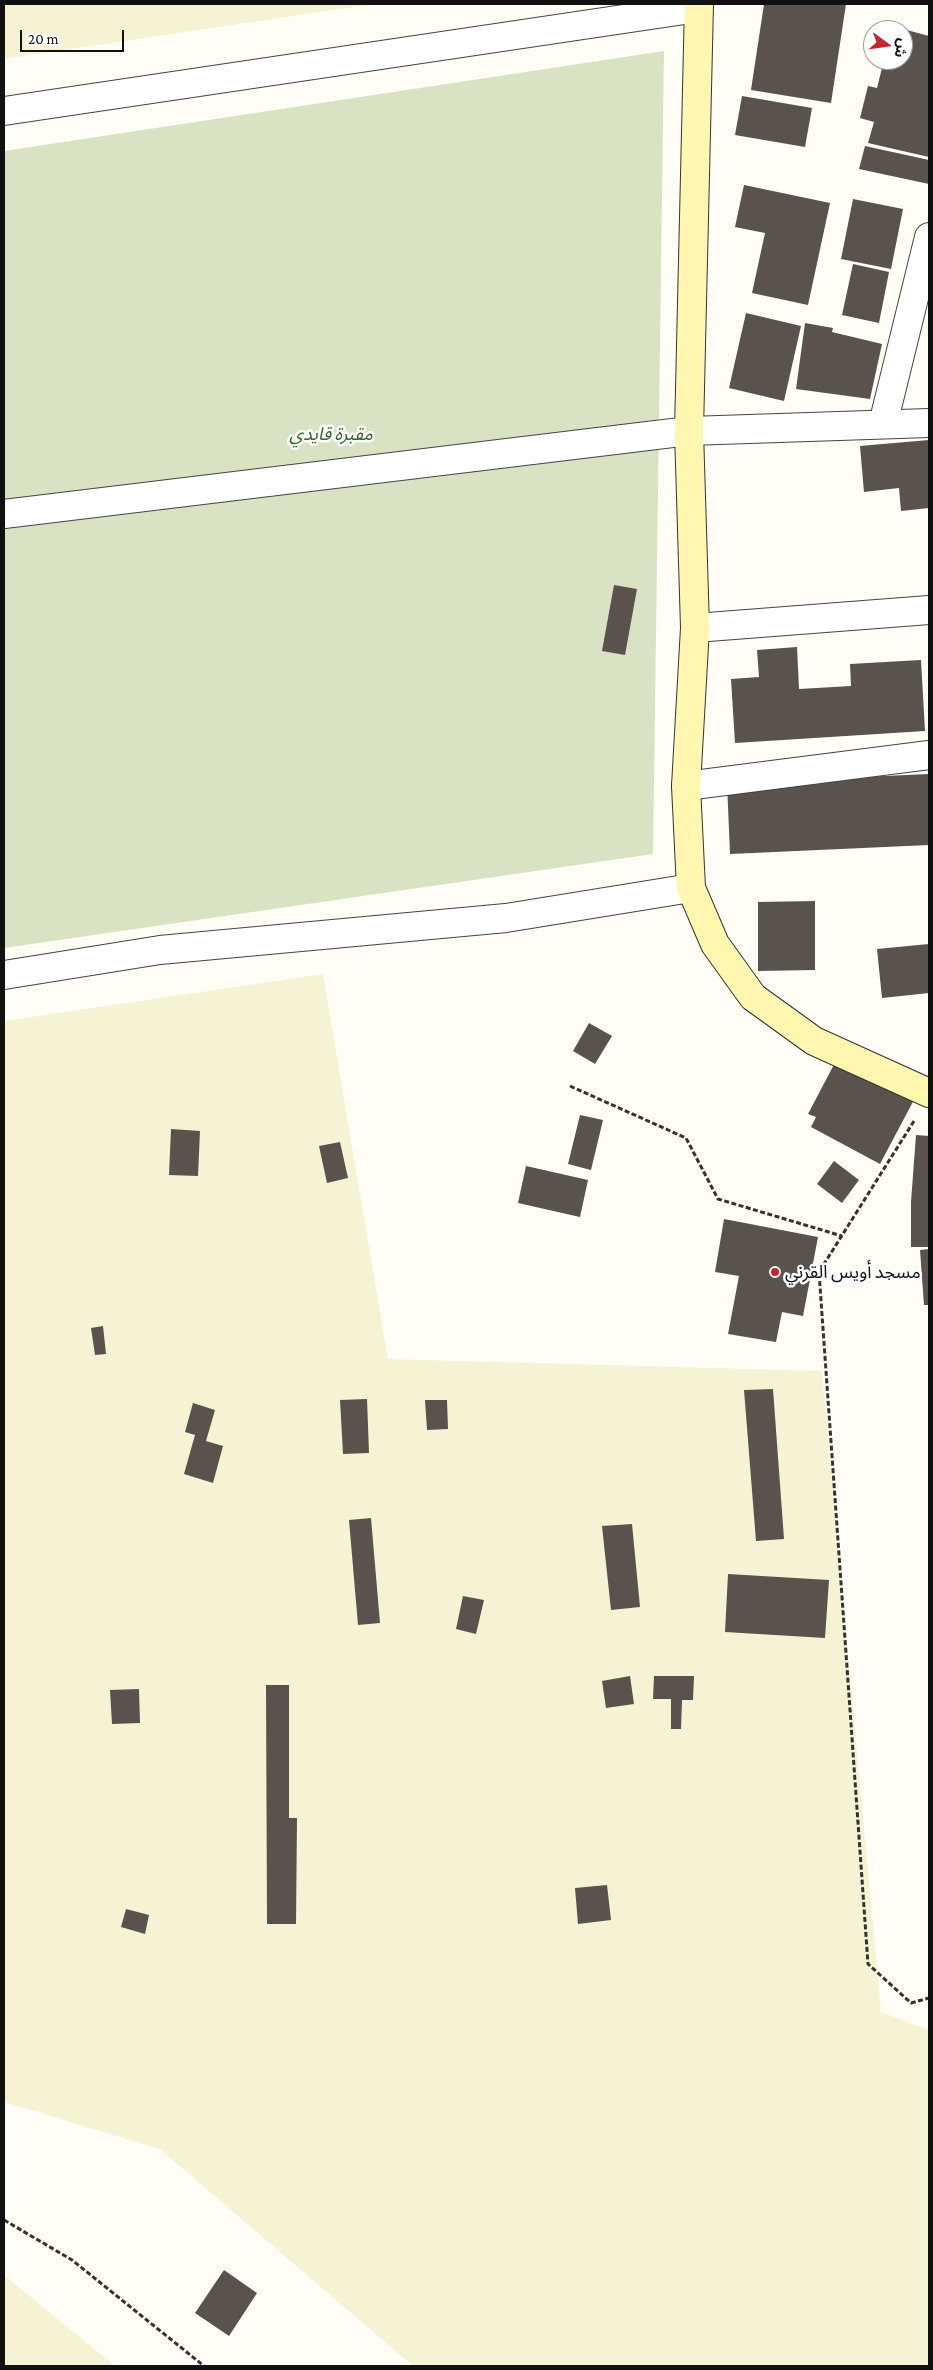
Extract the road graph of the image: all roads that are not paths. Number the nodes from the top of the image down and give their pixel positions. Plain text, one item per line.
1 (698, 6) edge
2 (4, 111) edge
3 (929, 237) edge
4 (929, 423) edge
5 (883, 424) junction
6 (689, 431) junction
7 (4, 514) edge
8 (929, 610) edge
9 (695, 628) junction
10 (929, 755) edge
11 (686, 786) junction
12 (691, 888) junction
13 (4, 975) edge
14 (924, 1103) edge

1 - 2 street
1 - 6 street
3 - 5 street
4 - 5 street
5 - 6 street
6 - 7 street
6 - 9 street
8 - 9 street
9 - 11 street
10 - 11 street
11 - 12 street
12 - 13 street
12 - 14 street

